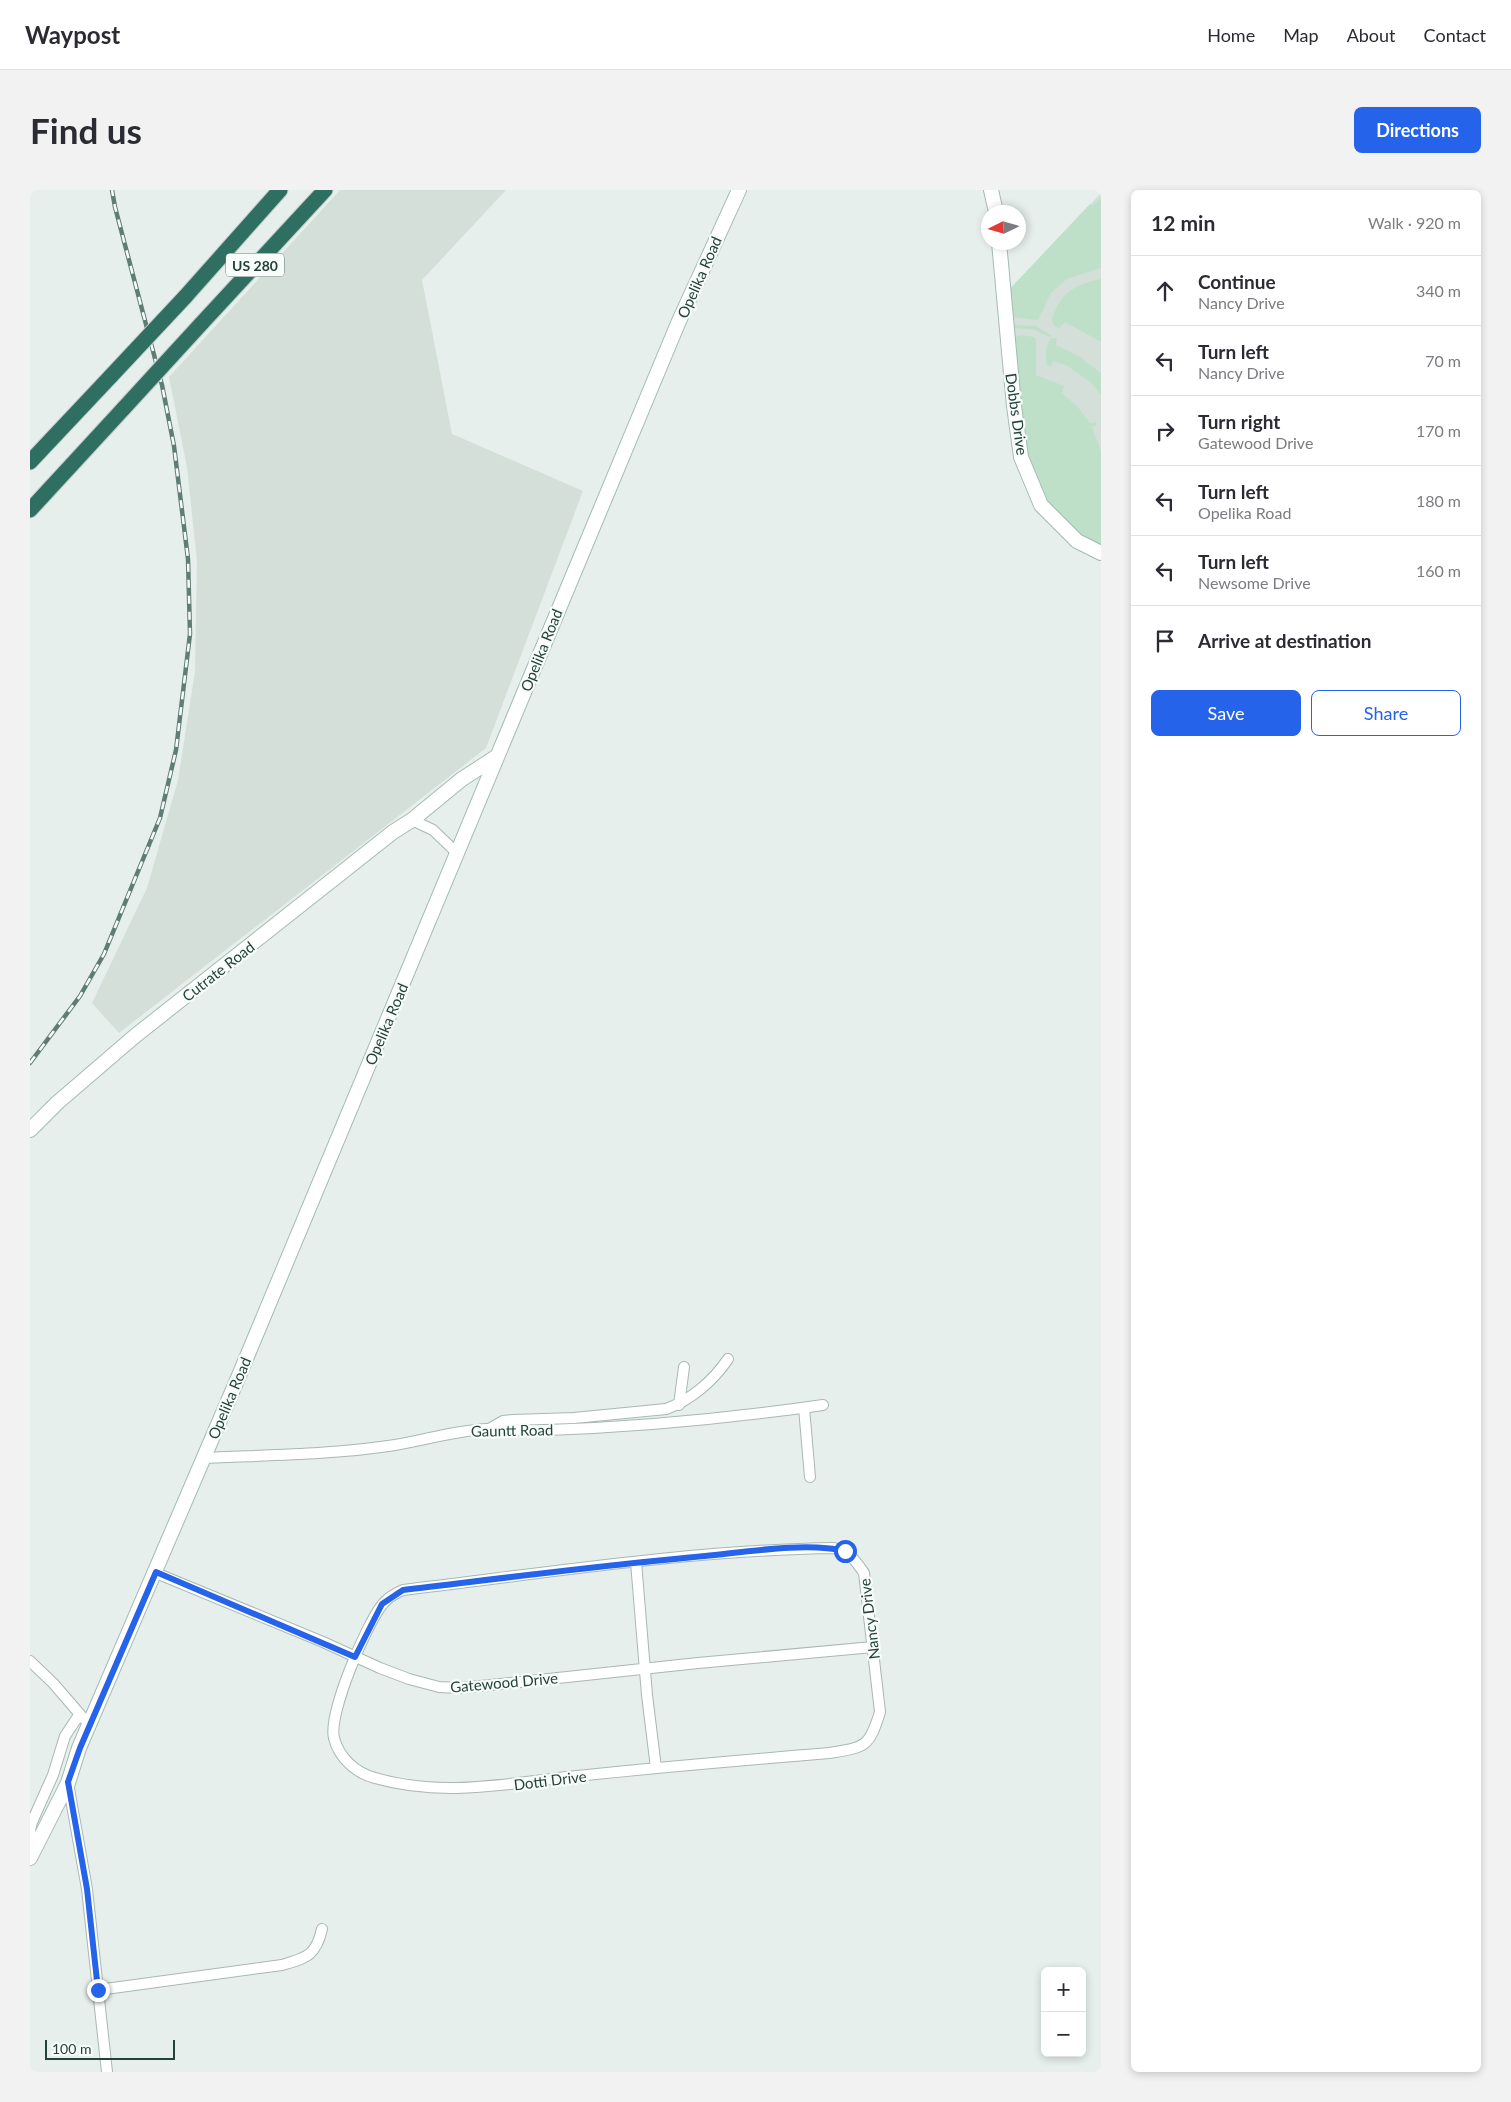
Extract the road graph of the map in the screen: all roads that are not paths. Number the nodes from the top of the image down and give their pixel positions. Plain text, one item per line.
1 (280, 190) edge
2 (325, 190) edge
3 (740, 190) edge
4 (991, 190) edge
5 (994, 205) edge
6 (1000, 250) edge
7 (30, 462) edge
8 (30, 510) edge
9 (1101, 553) edge
10 (496, 757) junction
11 (412, 820) junction
12 (457, 853) junction
13 (30, 1130) edge
14 (728, 1359) dead end
15 (684, 1367) dead end
16 (679, 1404) junction
17 (823, 1405) dead end
18 (804, 1408) junction
19 (488, 1429) junction
20 (202, 1458) junction
21 (810, 1477) dead end
22 (636, 1562) junction
23 (156, 1572) junction
24 (873, 1647) junction
25 (355, 1657) junction
26 (30, 1661) edge
27 (645, 1668) junction
28 (78, 1714) junction
29 (90, 1724) junction
30 (868, 1742) joint
31 (656, 1768) junction
32 (68, 1782) junction
33 (32, 1854) edge
34 (322, 1929) dead end
35 (98, 1990) junction
36 (108, 2072) edge

1 - 7 highway, US 280, bridge
2 - 8 highway, US 280, bridge
3 - 10 main road, Opelika Road
4 - 5 main road
6 - 9 main road, Dobbs Drive
10 - 11 main road, Cutrate Road
10 - 12 main road, Opelika Road
11 - 12 street
11 - 13 main road, Cutrate Road
12 - 20 main road, Opelika Road
14 - 16 street
15 - 16 street
16 - 19 street
17 - 18 street, Gauntt Road
18 - 19 street, Gauntt Road
18 - 21 street
19 - 20 street, Gauntt Road
20 - 23 main road, Opelika Road
22 - 24 street, Nancy Drive
22 - 25 street, Nancy Drive
22 - 27 street
23 - 25 street, Gatewood Drive
23 - 29 main road, Opelika Road
24 - 27 street, Gatewood Drive
24 - 30 street, Nancy Drive
25 - 27 street, Gatewood Drive
25 - 31 street, Dotti Drive
26 - 28 street
27 - 31 street
28 - 29 street
28 - 33 street
29 - 32 main road, Opelika Road
30 - 31 street, Dotti Drive
32 - 33 main road, Opelika Road
32 - 35 street
34 - 35 street
35 - 36 street

